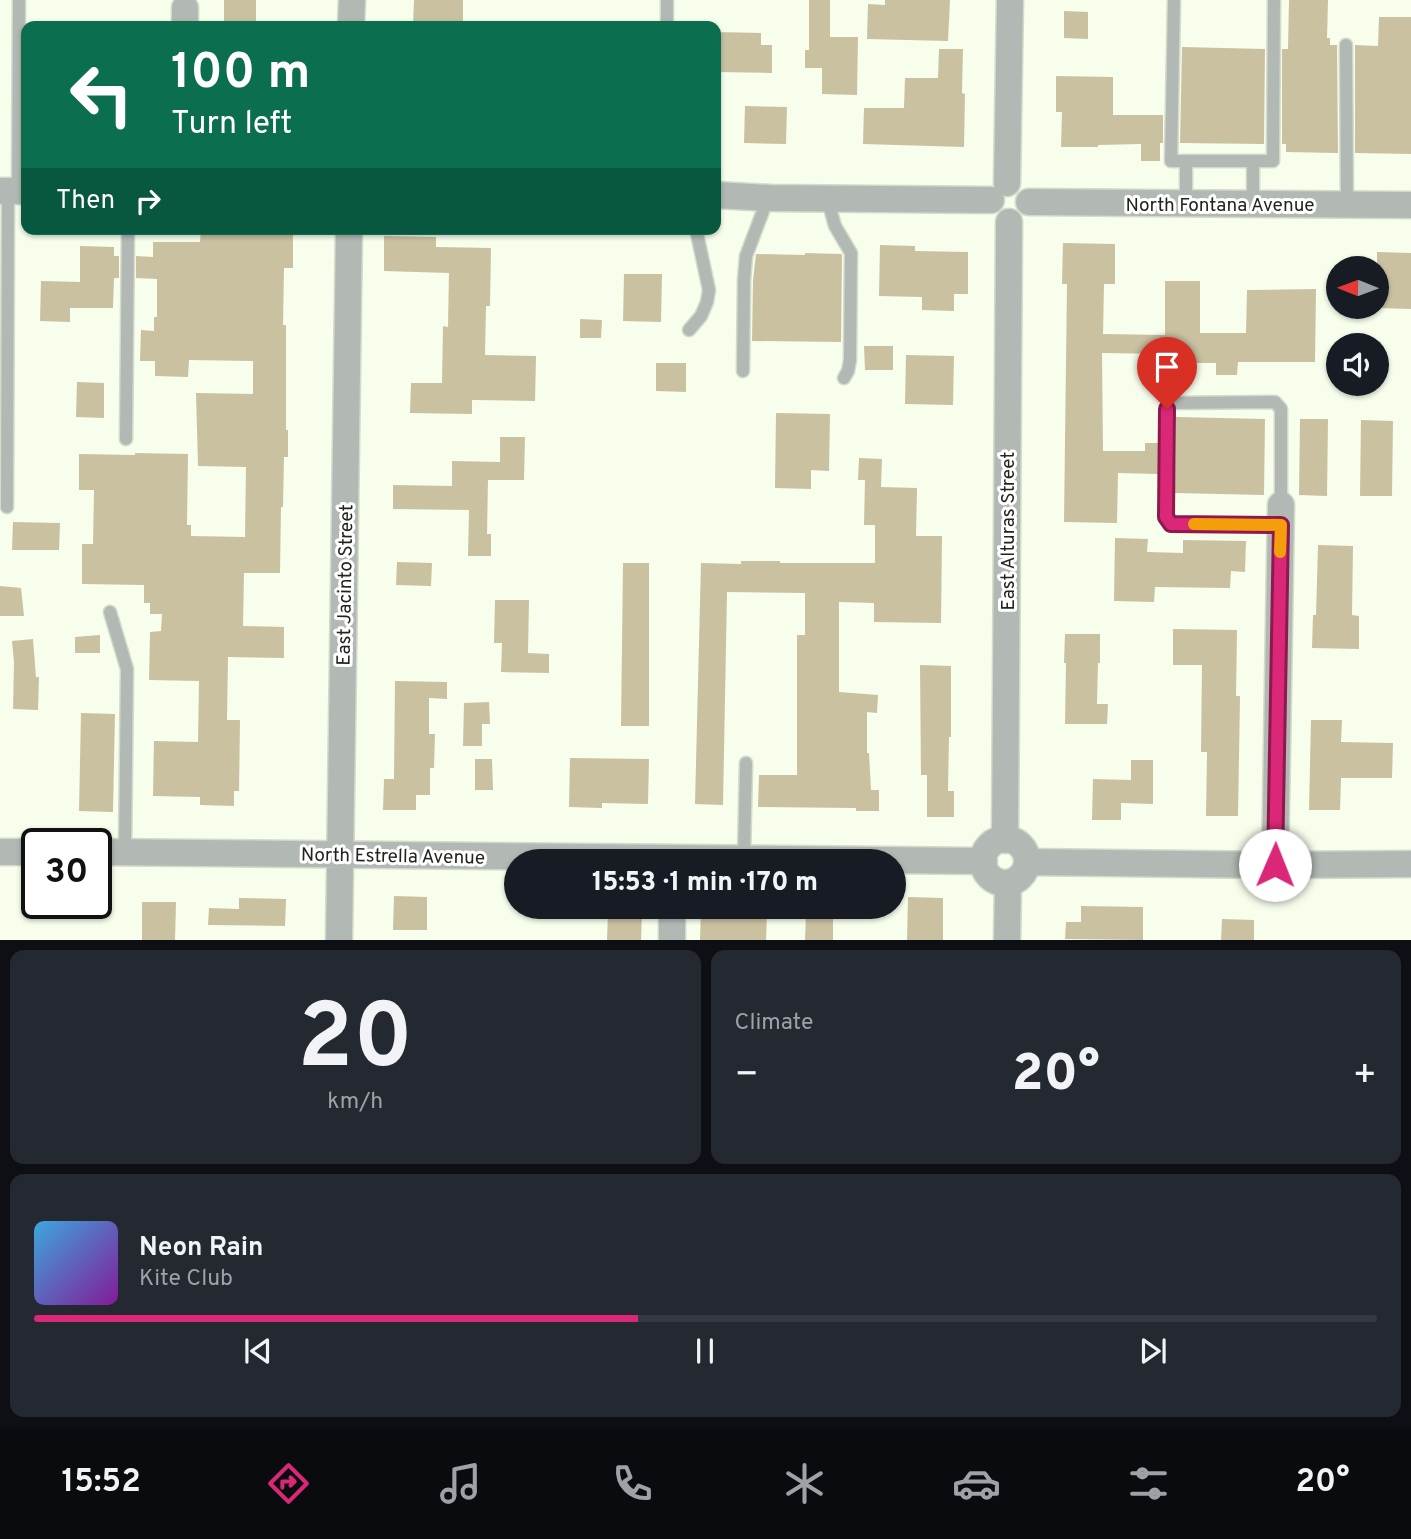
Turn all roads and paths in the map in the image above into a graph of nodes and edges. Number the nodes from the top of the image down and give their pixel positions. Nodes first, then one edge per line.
1 (19, 0) edge
2 (352, 0) edge
3 (667, 0) edge
4 (1010, 0) edge
5 (1174, 0) edge
6 (1274, 0) edge
7 (351, 21) edge
8 (667, 21) edge
9 (1346, 45) dead end
10 (1186, 161) junction
11 (1253, 161) junction
12 (13, 191) edge
13 (999, 192) junction
14 (721, 195) edge
15 (764, 198) junction
16 (830, 199) junction
17 (1029, 202) junction
18 (1186, 203) junction
19 (1253, 203) junction
20 (1347, 205) junction
21 (1411, 205) edge
22 (1009, 222) junction
23 (128, 235) edge
24 (349, 235) edge
25 (697, 235) edge
26 (689, 330) dead end
27 (743, 371) dead end
28 (844, 378) dead end
29 (126, 439) dead end
30 (7, 507) dead end
31 (1281, 515) junction
32 (110, 612) dead end
33 (746, 763) dead end
34 (1006, 840) junction
35 (744, 849) edge
36 (0, 852) edge
37 (21, 852) edge
38 (112, 852) edge
39 (125, 852) junction
40 (340, 854) junction
41 (504, 856) edge
42 (906, 860) edge
43 (984, 861) junction
44 (1027, 862) junction
45 (1411, 864) edge
46 (1275, 865) junction
47 (1008, 883) junction
48 (673, 919) edge
49 (339, 940) edge
50 (672, 940) edge
51 (1007, 940) edge

1 - 12 lane
2 - 7 street
3 - 8 lane
4 - 13 street
5 - 10 lane
6 - 11 lane
9 - 20 lane
10 - 11 lane
10 - 18 lane
11 - 19 lane
12 - 30 lane
13 - 16 street
13 - 17 street
13 - 22 street
14 - 15 street
15 - 16 street
15 - 27 lane
16 - 28 lane
17 - 18 street, North Fontana Avenue
17 - 22 street
18 - 19 street, North Fontana Avenue
19 - 20 street, North Fontana Avenue
20 - 21 street, North Fontana Avenue
22 - 34 street, East Alturas Street
23 - 29 lane
24 - 40 street, East Jacinto Street
25 - 26 lane
31 - 31 lane
31 - 46 street
32 - 39 lane
33 - 35 lane
34 - 43 street
34 - 44 street
36 - 37 street
38 - 39 street, North Estrella Avenue
39 - 40 street, North Estrella Avenue
40 - 41 street, North Estrella Avenue
40 - 49 street, East Jacinto Street
42 - 43 street, North Estrella Avenue
43 - 47 street
44 - 46 street
44 - 47 street
45 - 46 street
47 - 51 street
48 - 50 street

